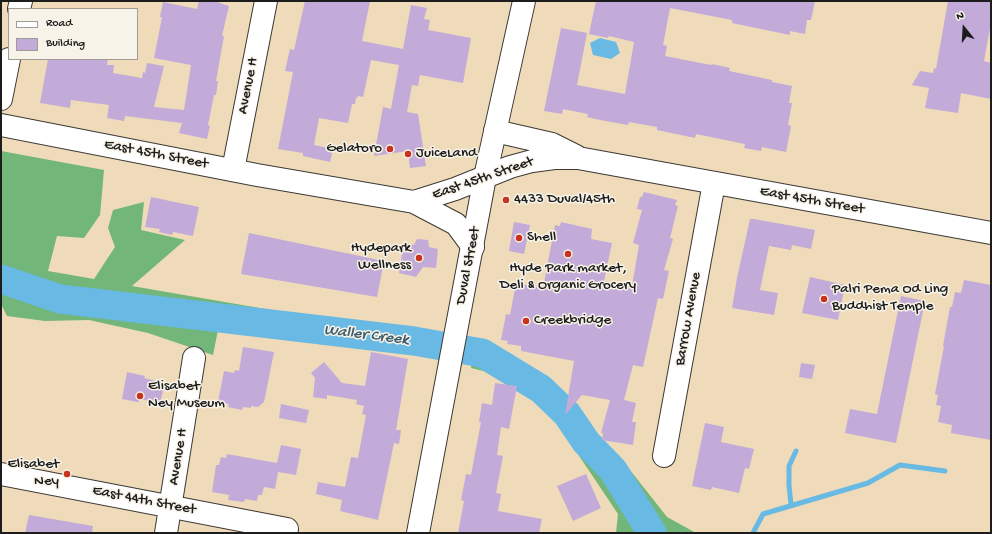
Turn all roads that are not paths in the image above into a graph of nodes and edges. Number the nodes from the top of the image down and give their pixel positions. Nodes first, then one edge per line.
1 (266, 1) edge
2 (524, 1) edge
3 (9, 60) edge
4 (1, 99) edge
5 (1, 125) edge
6 (495, 132) junction
7 (578, 158) junction
8 (233, 170) junction
9 (486, 177) junction
10 (714, 183) junction
11 (414, 202) junction
12 (991, 233) edge
13 (473, 247) junction
14 (194, 358) dead end
15 (664, 456) dead end
16 (1, 474) edge
17 (171, 507) junction
18 (287, 529) dead end
19 (166, 533) edge
20 (418, 533) edge

1 - 8 street, Avenue H
2 - 6 street, Duval Street
3 - 4 street
5 - 8 street, East 45th Street
6 - 7 street
6 - 9 street, Duval Street
7 - 9 street, East 45th Street
7 - 10 street, East 45th Street
8 - 11 street, East 45th Street
9 - 11 street, East 45th Street
9 - 13 street, Duval Street
10 - 12 street, East 45th Street
10 - 15 street, Barrow Avenue
11 - 13 street
13 - 20 street, Duval Street
14 - 17 street, Avenue H
16 - 17 street, East 44th Street
17 - 18 street, East 44th Street
17 - 19 street, Avenue H

